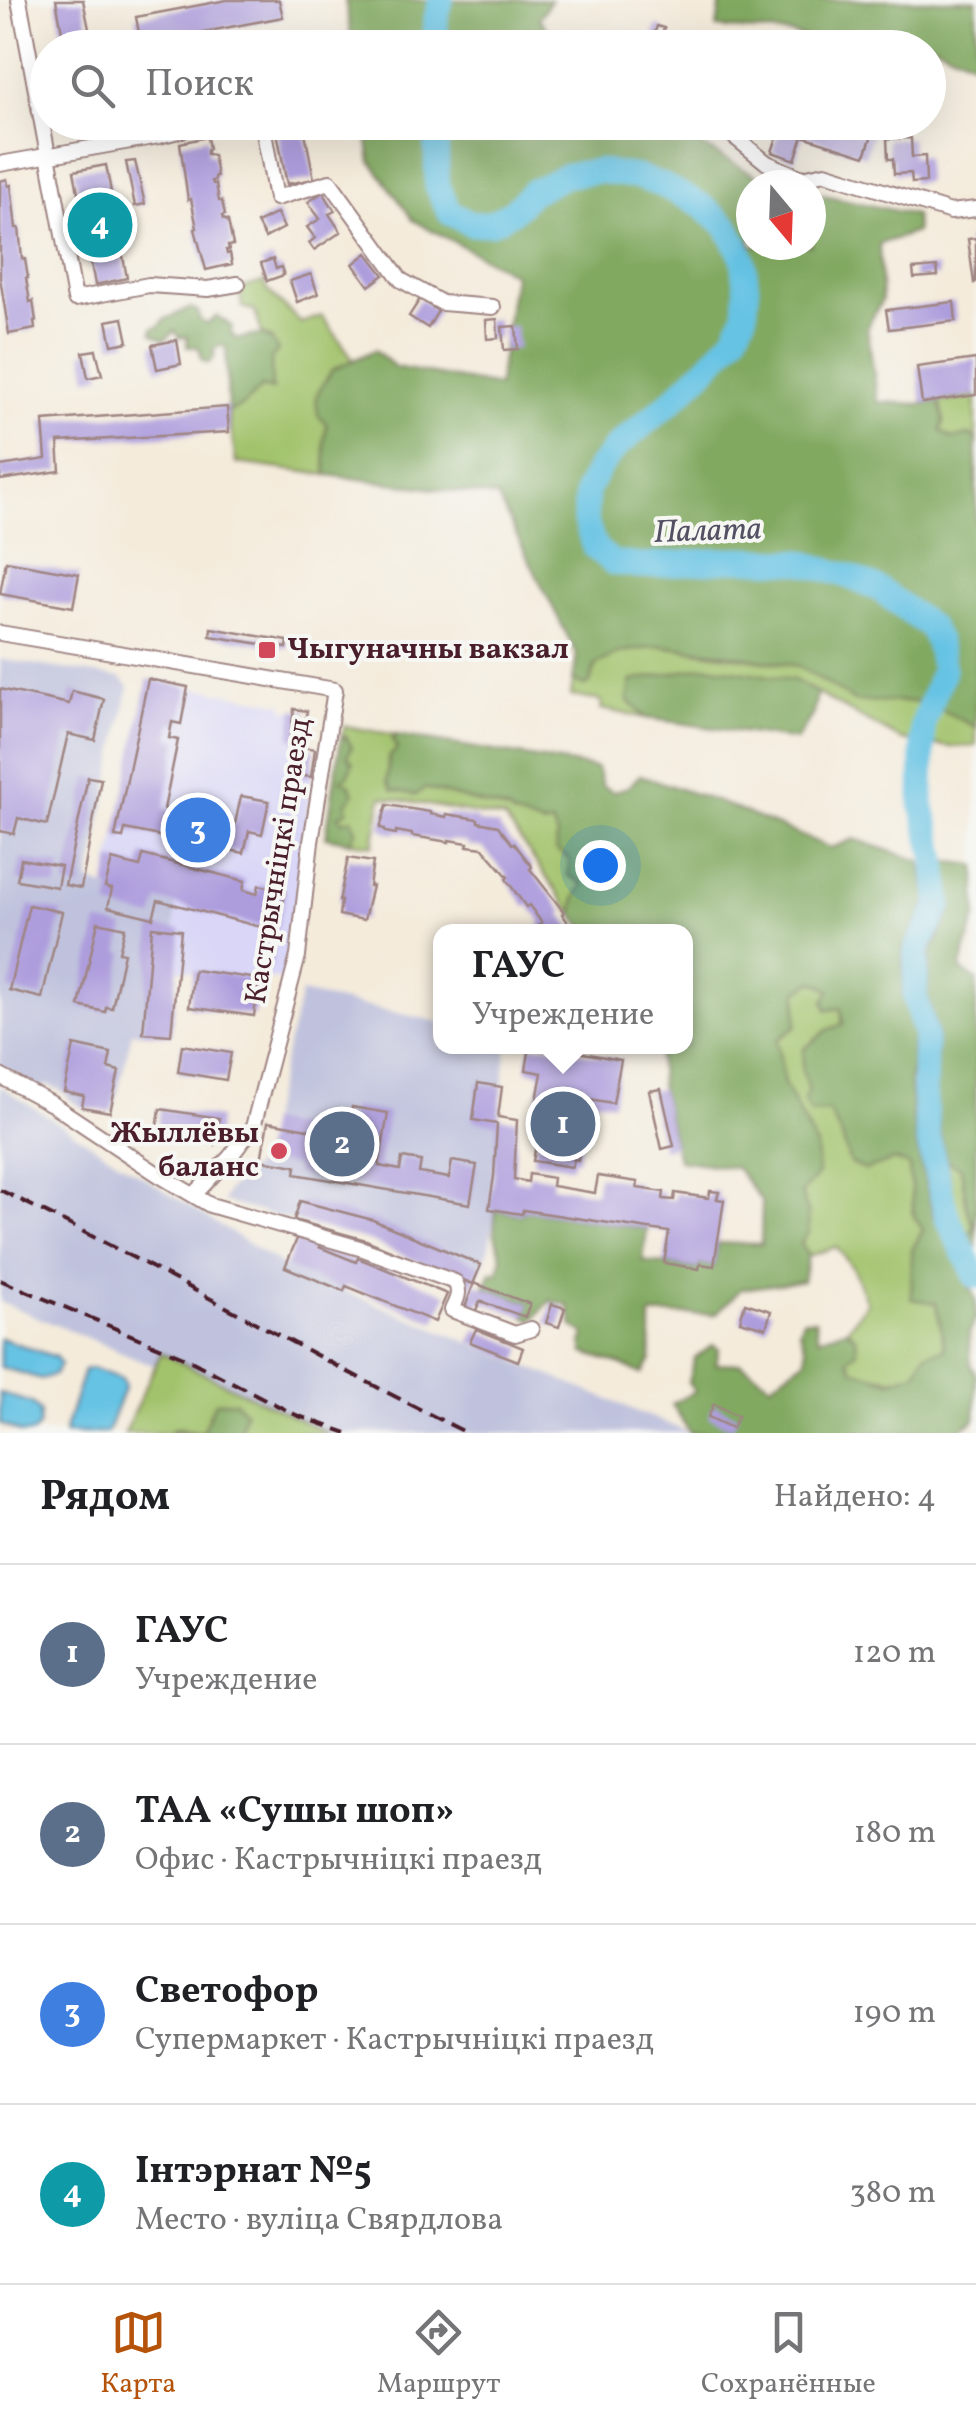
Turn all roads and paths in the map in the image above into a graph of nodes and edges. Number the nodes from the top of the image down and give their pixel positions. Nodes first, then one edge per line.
1 (18, 0) edge
2 (30, 64) edge
3 (44, 140) edge
4 (134, 140) edge
5 (265, 140) edge
6 (738, 140) edge
7 (47, 154) junction
8 (0, 164) edge
9 (976, 209) edge
10 (238, 284) dead end
11 (493, 308) dead end
12 (0, 634) edge
13 (0, 1076) edge
14 (194, 1196) junction
15 (532, 1329) dead end

1 - 2 street
3 - 7 street
4 - 7 street
5 - 11 street
6 - 9 street
7 - 8 street
7 - 10 street
12 - 14 street, Кастрычніцкі праезд
13 - 14 street
14 - 15 street

